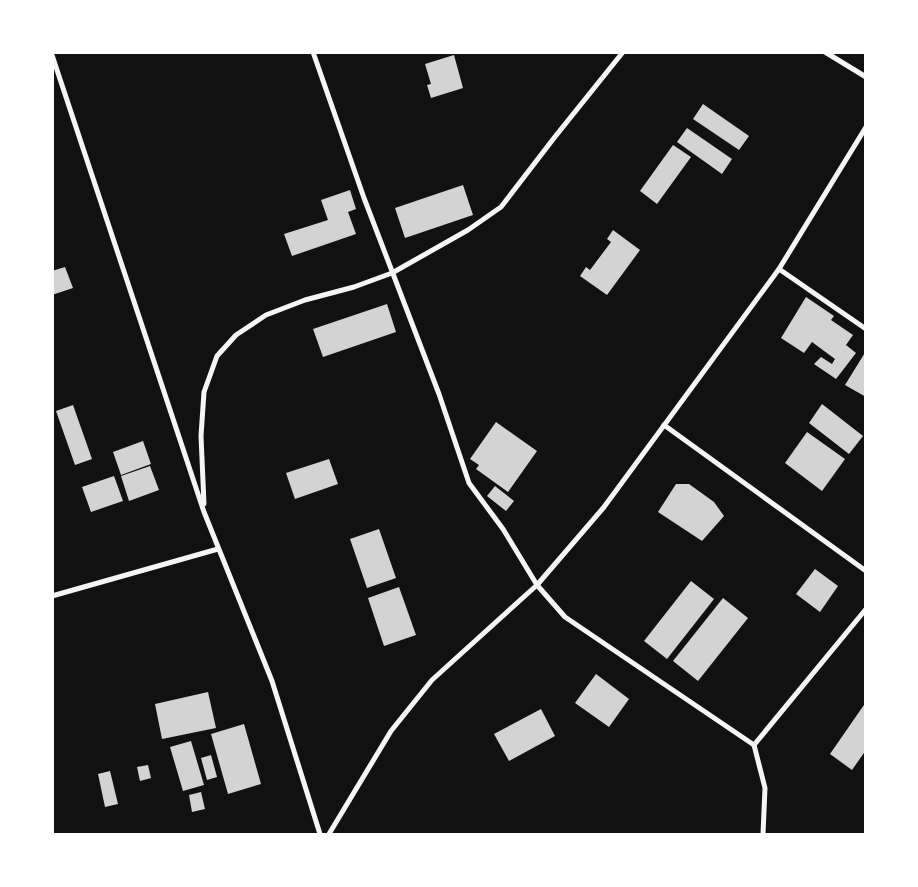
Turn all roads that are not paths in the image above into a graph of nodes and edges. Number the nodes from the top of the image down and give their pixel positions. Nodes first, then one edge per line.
1 (312, 52) edge
2 (623, 52) edge
3 (825, 52) edge
4 (52, 55) edge
5 (866, 77) edge
6 (866, 127) edge
7 (779, 269) junction
8 (392, 273) junction
9 (866, 329) edge
10 (664, 425) junction
11 (204, 512) junction
12 (218, 549) junction
13 (866, 571) edge
14 (537, 585) junction
15 (52, 596) edge
16 (866, 609) edge
17 (754, 745) junction
18 (320, 834) edge
19 (329, 834) edge
20 (763, 834) edge

1 - 8 street
2 - 8 street
3 - 5 street
4 - 11 street
6 - 7 street
7 - 9 street
7 - 10 street
8 - 11 street
8 - 14 street
10 - 13 street
10 - 14 street
11 - 12 street
12 - 15 street
12 - 18 street
14 - 17 street
14 - 19 street
16 - 17 street
17 - 20 street

